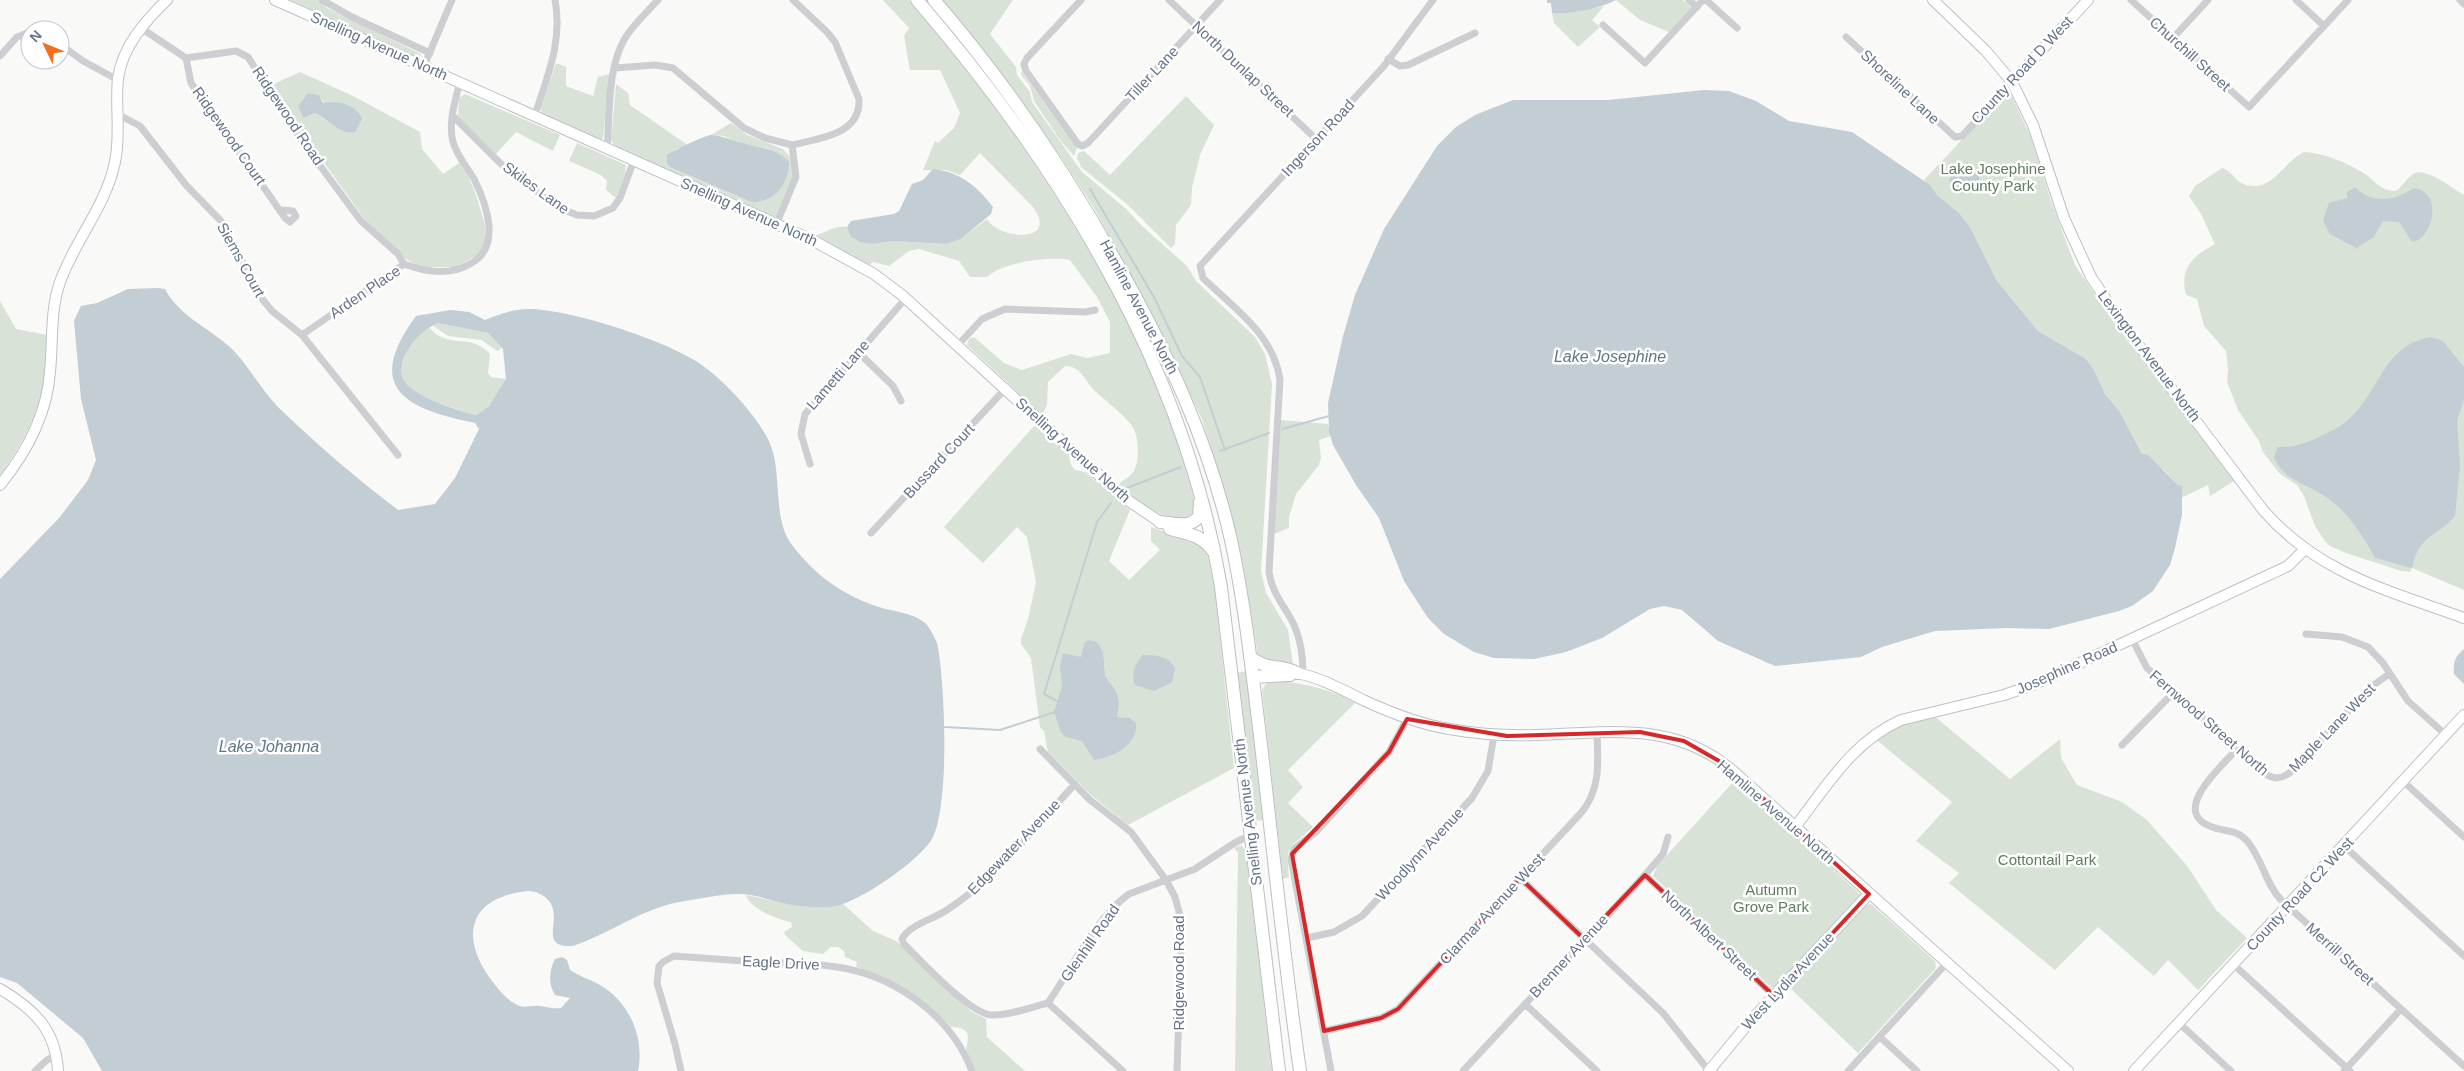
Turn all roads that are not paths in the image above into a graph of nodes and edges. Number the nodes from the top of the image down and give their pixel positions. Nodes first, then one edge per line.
1 (168, 0) edge
2 (275, 0) edge
3 (322, 0) edge
4 (452, 0) edge
5 (555, 0) edge
6 (658, 0) edge
7 (793, 0) edge
8 (917, 0) edge
9 (934, 0) edge
10 (1081, 0) edge
11 (1169, 0) edge
12 (1220, 0) edge
13 (1433, 0) edge
14 (1688, 0) edge
15 (1705, 0) edge
16 (1933, 0) edge
17 (2088, 0) edge
18 (2131, 0) edge
19 (2208, 0) edge
20 (2296, 0) edge
21 (2348, 0) edge
22 (2460, 0) edge
23 (160, 4) edge
24 (2464, 4) edge
25 (1696, 8) junction
26 (1603, 25) dead end
27 (1197, 26) junction
28 (2324, 26) junction
29 (141, 28) junction
30 (1737, 28) dead end
31 (1475, 33) dead end
32 (20, 36) edge
33 (1846, 37) dead end
34 (2173, 38) junction
35 (70, 51) edge
36 (430, 53) junction
37 (0, 56) edge
38 (186, 58) junction
39 (1388, 59) junction
40 (424, 66) junction
41 (615, 68) junction
42 (118, 80) junction
43 (460, 82) junction
44 (2012, 82) junction
45 (119, 115) junction
46 (535, 115) junction
47 (452, 116) junction
48 (1955, 137) joint
49 (1316, 139) junction
50 (792, 145) junction
51 (607, 148) junction
52 (634, 160) junction
53 (281, 210) dead end
54 (776, 225) junction
55 (404, 264) junction
56 (906, 298) junction
57 (1095, 310) dead end
58 (302, 335) junction
59 (958, 345) junction
60 (858, 352) junction
61 (1006, 388) junction
62 (901, 401) dead end
63 (398, 455) dead end
64 (810, 464) dead end
65 (1192, 464) junction
66 (0, 485) edge
67 (1160, 522) junction
68 (871, 533) dead end
69 (2305, 550) junction
70 (1214, 553) junction
71 (2464, 618) edge
72 (2306, 634) dead end
73 (2132, 640) junction
74 (1250, 657) junction
75 (1300, 673) junction
76 (2390, 674) junction
77 (1253, 677) junction
78 (2174, 692) junction
79 (2464, 715) edge
80 (1407, 719) junction
81 (1597, 733) junction
82 (1494, 735) junction
83 (2446, 735) junction
84 (2122, 745) dead end
85 (1040, 749) dead end
86 (2237, 749) junction
87 (2274, 778) joint
88 (2404, 782) junction
89 (1075, 784) junction
90 (1795, 827) junction
91 (1251, 836) junction
92 (1668, 837) dead end
93 (2464, 837) edge
94 (2344, 846) junction
95 (1275, 867) junction
96 (1645, 875) junction
97 (1520, 878) junction
98 (1166, 880) junction
99 (1870, 894) junction
100 (2288, 906) junction
101 (1307, 938) junction
102 (1584, 939) junction
103 (2464, 956) edge
104 (1946, 964) junction
105 (2234, 965) junction
106 (0, 989) edge
107 (1774, 996) junction
108 (1048, 1003) junction
109 (1525, 1004) junction
110 (2401, 1009) junction
111 (2179, 1023) junction
112 (1324, 1031) junction
113 (1880, 1037) junction
114 (58, 1055) junction
115 (2464, 1066) edge
116 (2347, 1070) edge
117 (35, 1071) edge
118 (58, 1071) edge
119 (681, 1071) edge
120 (972, 1071) edge
121 (1123, 1071) edge
122 (1177, 1071) edge
123 (1279, 1071) edge
124 (1300, 1071) edge
125 (1331, 1071) edge
126 (1463, 1071) edge
127 (1597, 1071) edge
128 (1709, 1071) edge
129 (1848, 1071) edge
130 (1917, 1071) edge
131 (2068, 1071) edge
132 (2134, 1071) edge
133 (2231, 1071) edge

1 - 23 street
2 - 40 street, Snelling Avenue North
3 - 36 street, Snelling Avenue North
4 - 36 street
5 - 46 street
6 - 41 street
7 - 50 street
8 - 65 highway, Hamline Avenue North
9 - 74 highway, Hamline Avenue North
10 - 27 street, Tiller Lane
11 - 27 street, North Dunlap Street
12 - 27 street, Tiller Lane
13 - 39 street, Ingerson Road
14 - 25 street
15 - 25 street
15 - 30 street
16 - 44 street, Lexington Avenue North
17 - 44 street, County Road D West
18 - 34 street, Churchill Street
19 - 34 street
20 - 28 street
21 - 28 street
22 - 24 street
23 - 29 street
25 - 26 street
27 - 49 street, North Dunlap Street
28 - 34 street, Churchill Street
29 - 38 street
29 - 42 street
31 - 39 street
32 - 37 street
33 - 48 street, Shoreline Lane
35 - 42 street
36 - 40 street
38 - 53 street, Ridgewood Court
38 - 55 street, Ridgewood Road
39 - 49 street, Ingerson Road
40 - 43 street, Snelling Avenue North
41 - 50 street
41 - 51 street
42 - 45 street
43 - 46 street, Snelling Avenue North
43 - 47 street, Arden Place
44 - 48 street, County Road D West
44 - 69 street, Lexington Avenue North
45 - 58 street, Siems Court
45 - 66 street
46 - 51 street, Snelling Avenue North
47 - 52 street, Skiles Lane
47 - 55 street, Arden Place
49 - 75 street, Ingerson Road
50 - 54 street
51 - 52 street, Snelling Avenue North
52 - 54 street, Snelling Avenue North
54 - 56 street, Snelling Avenue North
55 - 58 street, Arden Place
56 - 59 street, Snelling Avenue North
56 - 60 street, Lametti Lane
57 - 59 street
58 - 63 street, Siems Court
59 - 61 street, Snelling Avenue North
60 - 62 street
60 - 64 street, Lametti Lane
61 - 67 street, Snelling Avenue North
61 - 68 street, Bussard Court
65 - 67 highway
65 - 70 highway, Hamline Avenue North
67 - 70 highway
69 - 71 street, Lexington Avenue North
69 - 73 street, Josephine Road
70 - 91 highway, Snelling Avenue North
72 - 76 street
73 - 78 street, Fernwood Street North
73 - 90 street, Josephine Road
74 - 75 highway
74 - 77 highway, Snelling Avenue North
75 - 77 highway
75 - 80 street, Hamline Avenue North
76 - 83 street
76 - 87 street, Maple Lane West
77 - 95 highway, Snelling Avenue North
78 - 84 street
78 - 86 street, Fernwood Street North
79 - 83 street, County Road C2 West
80 - 82 street, Hamline Avenue North
80 - 101 street
81 - 82 street, Hamline Avenue North
81 - 90 street, Hamline Avenue North
81 - 97 street, Clarmar Avenue West
82 - 101 street, Woodlynn Avenue
83 - 88 street, County Road C2 West
85 - 89 street, Ridgewood Road
86 - 87 street, Fernwood Street North
86 - 100 street, Merrill Street
88 - 93 street
88 - 94 street, County Road C2 West
89 - 98 street, Ridgewood Road
89 - 108 street, Edgewater Avenue
90 - 99 street, Hamline Avenue North
91 - 95 highway
91 - 98 street, Glenhill Road
91 - 123 highway, Snelling Avenue North
92 - 96 street, Brenner Avenue
94 - 100 street, County Road C2 West
94 - 103 street
95 - 124 highway, Snelling Avenue North
96 - 102 street, Brenner Avenue
96 - 107 street, North Albert Street
97 - 102 street
97 - 112 street, Clarmar Avenue West
98 - 108 street, Glenhill Road
98 - 122 street, Ridgewood Road
99 - 104 street, Hamline Avenue North
99 - 107 street, West Lydia Avenue
100 - 105 street, County Road C2 West
100 - 110 street, Merrill Street
101 - 112 street
102 - 109 street, Brenner Avenue
102 - 128 street
104 - 113 street
104 - 131 street, Hamline Avenue North
105 - 111 street, County Road C2 West
105 - 116 street
106 - 114 street
107 - 128 street, West Lydia Avenue
108 - 121 street
109 - 126 street, Brenner Avenue
109 - 127 street
110 - 115 street, Merrill Street
110 - 116 street
111 - 132 street, County Road C2 West
111 - 133 street
112 - 125 street
113 - 129 street
113 - 130 street
114 - 117 street
114 - 118 street
119 - 120 street, Eagle Drive

